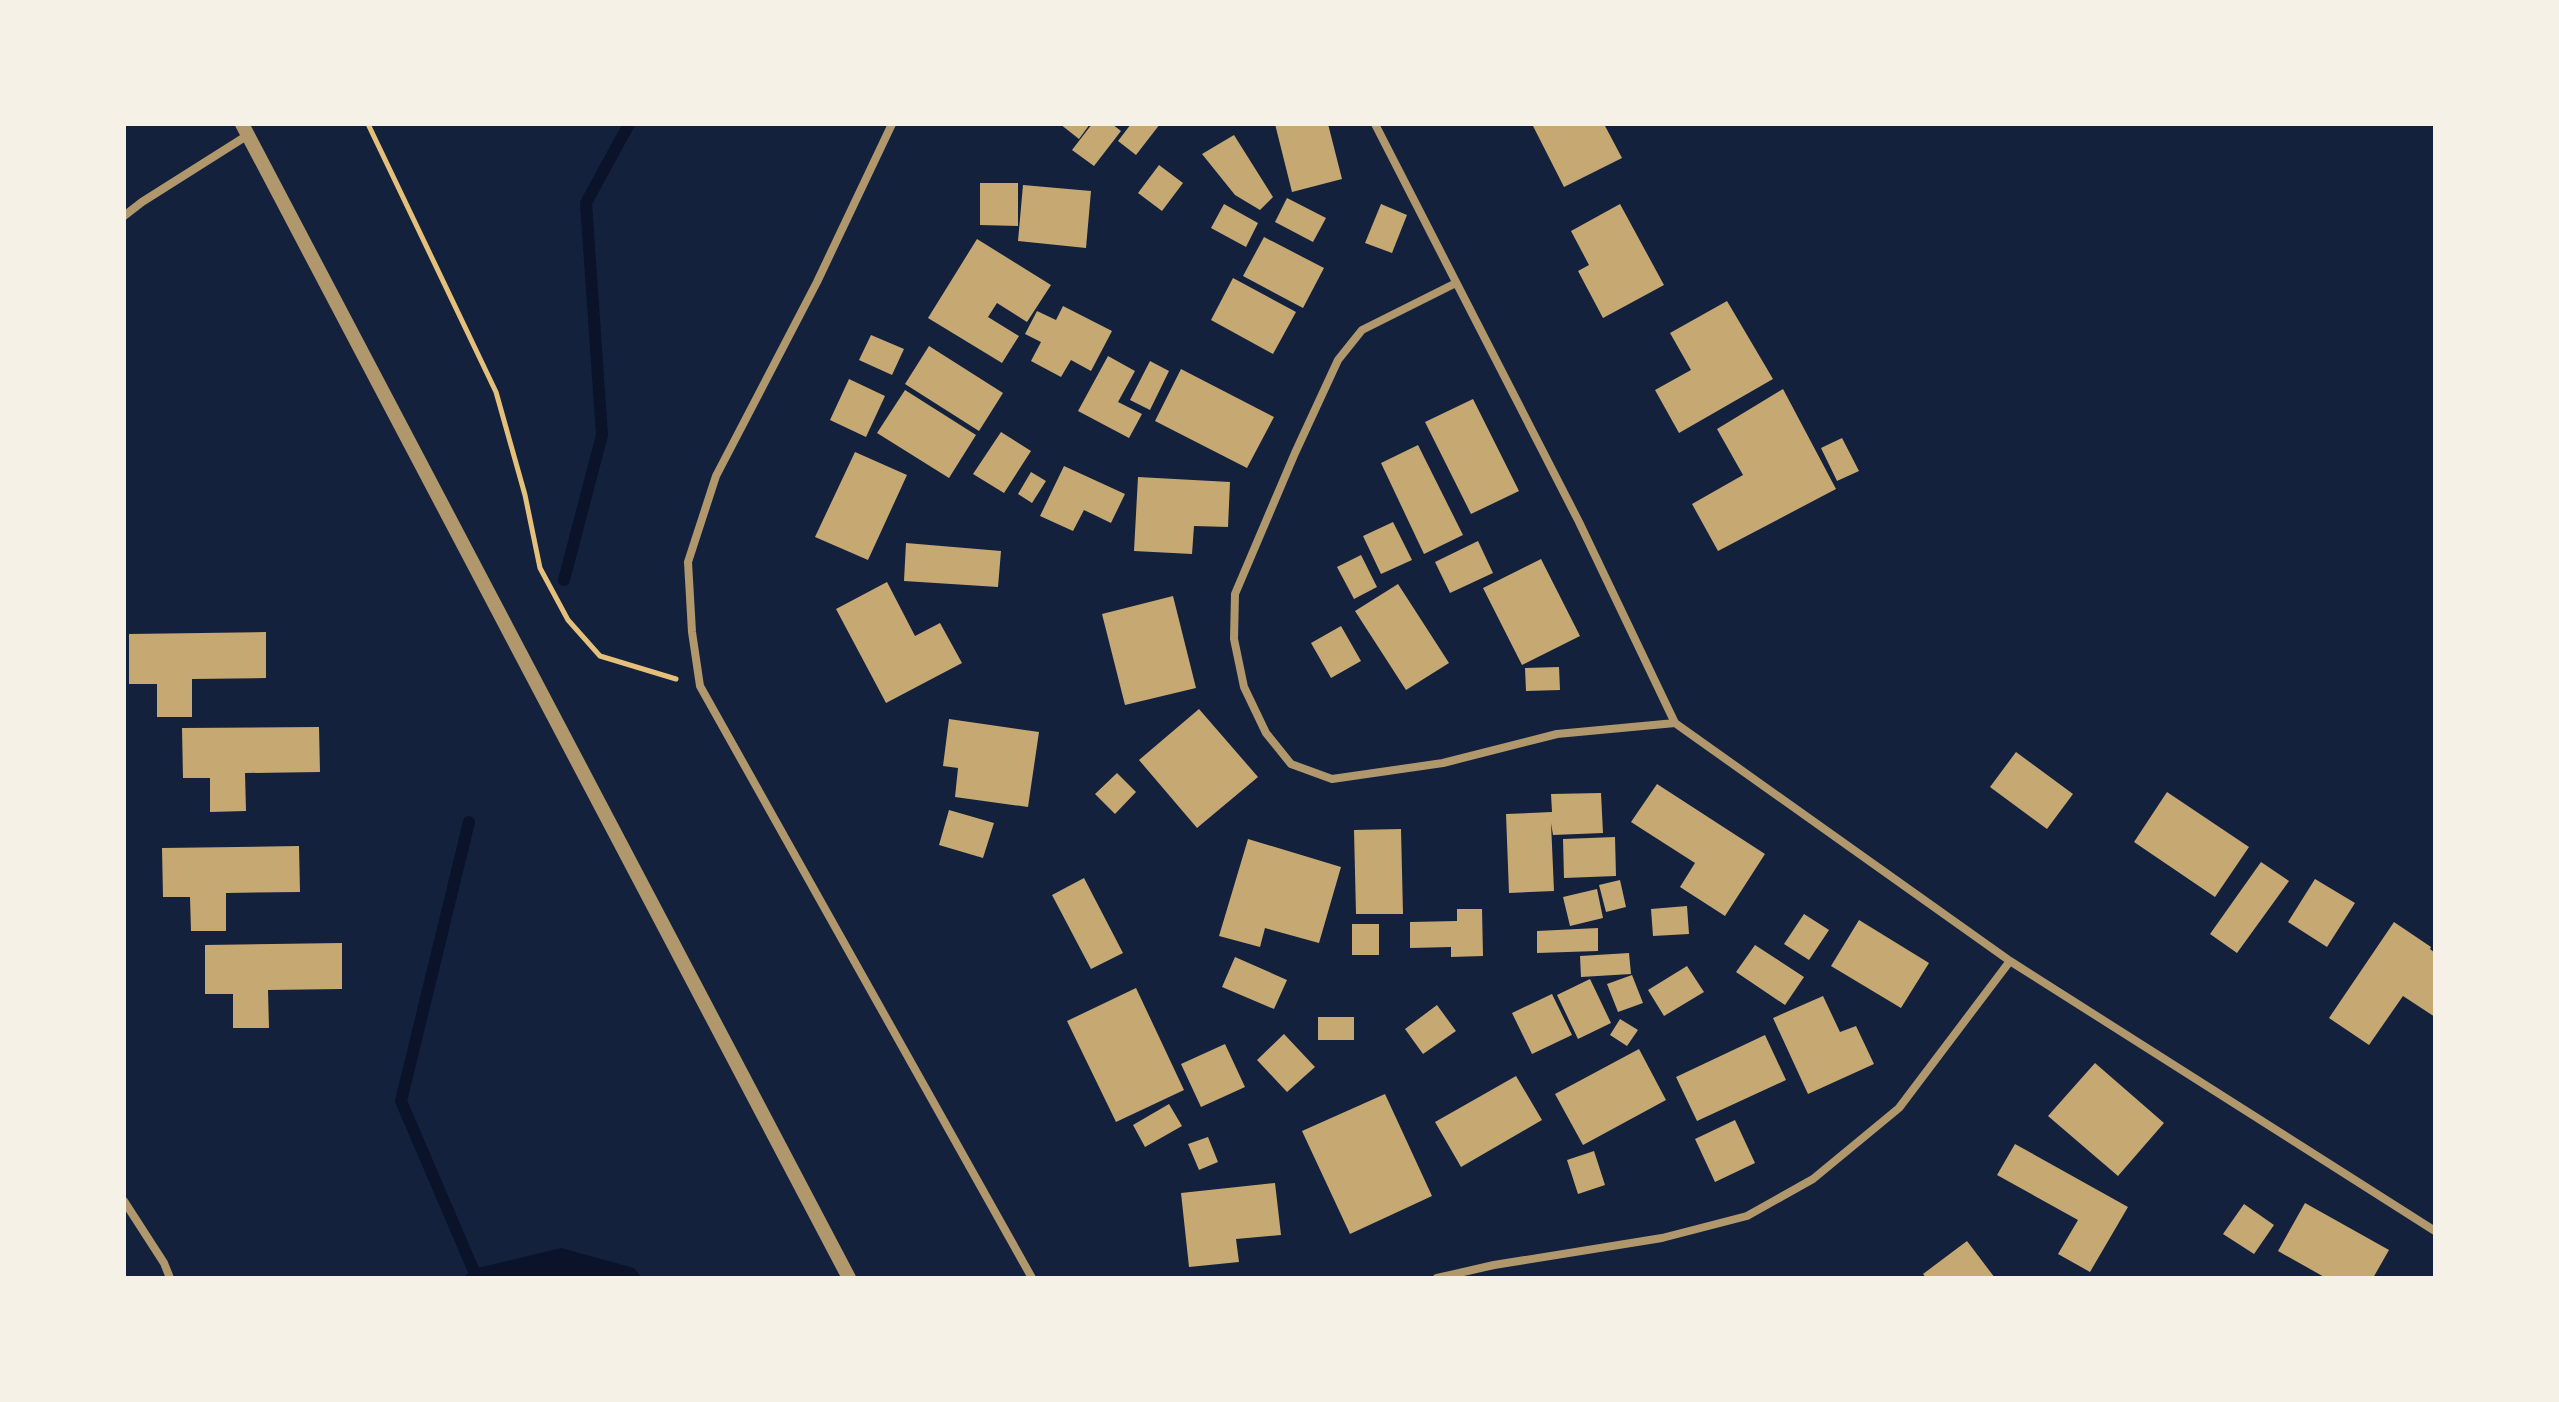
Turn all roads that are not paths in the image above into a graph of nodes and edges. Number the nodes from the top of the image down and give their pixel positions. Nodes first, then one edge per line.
1 (892, 124) edge
2 (1375, 124) edge
3 (245, 130) edge
4 (124, 216) edge
5 (1456, 283) junction
6 (1675, 723) junction
7 (2010, 961) junction
8 (124, 1201) edge
9 (2435, 1231) edge
10 (170, 1278) edge
11 (849, 1278) edge
12 (1032, 1278) edge
13 (1437, 1278) edge

1 - 12 street
2 - 5 street
3 - 4 street
3 - 11 street
5 - 6 street
5 - 6 street
6 - 7 street
7 - 9 street
7 - 13 street
8 - 10 street

